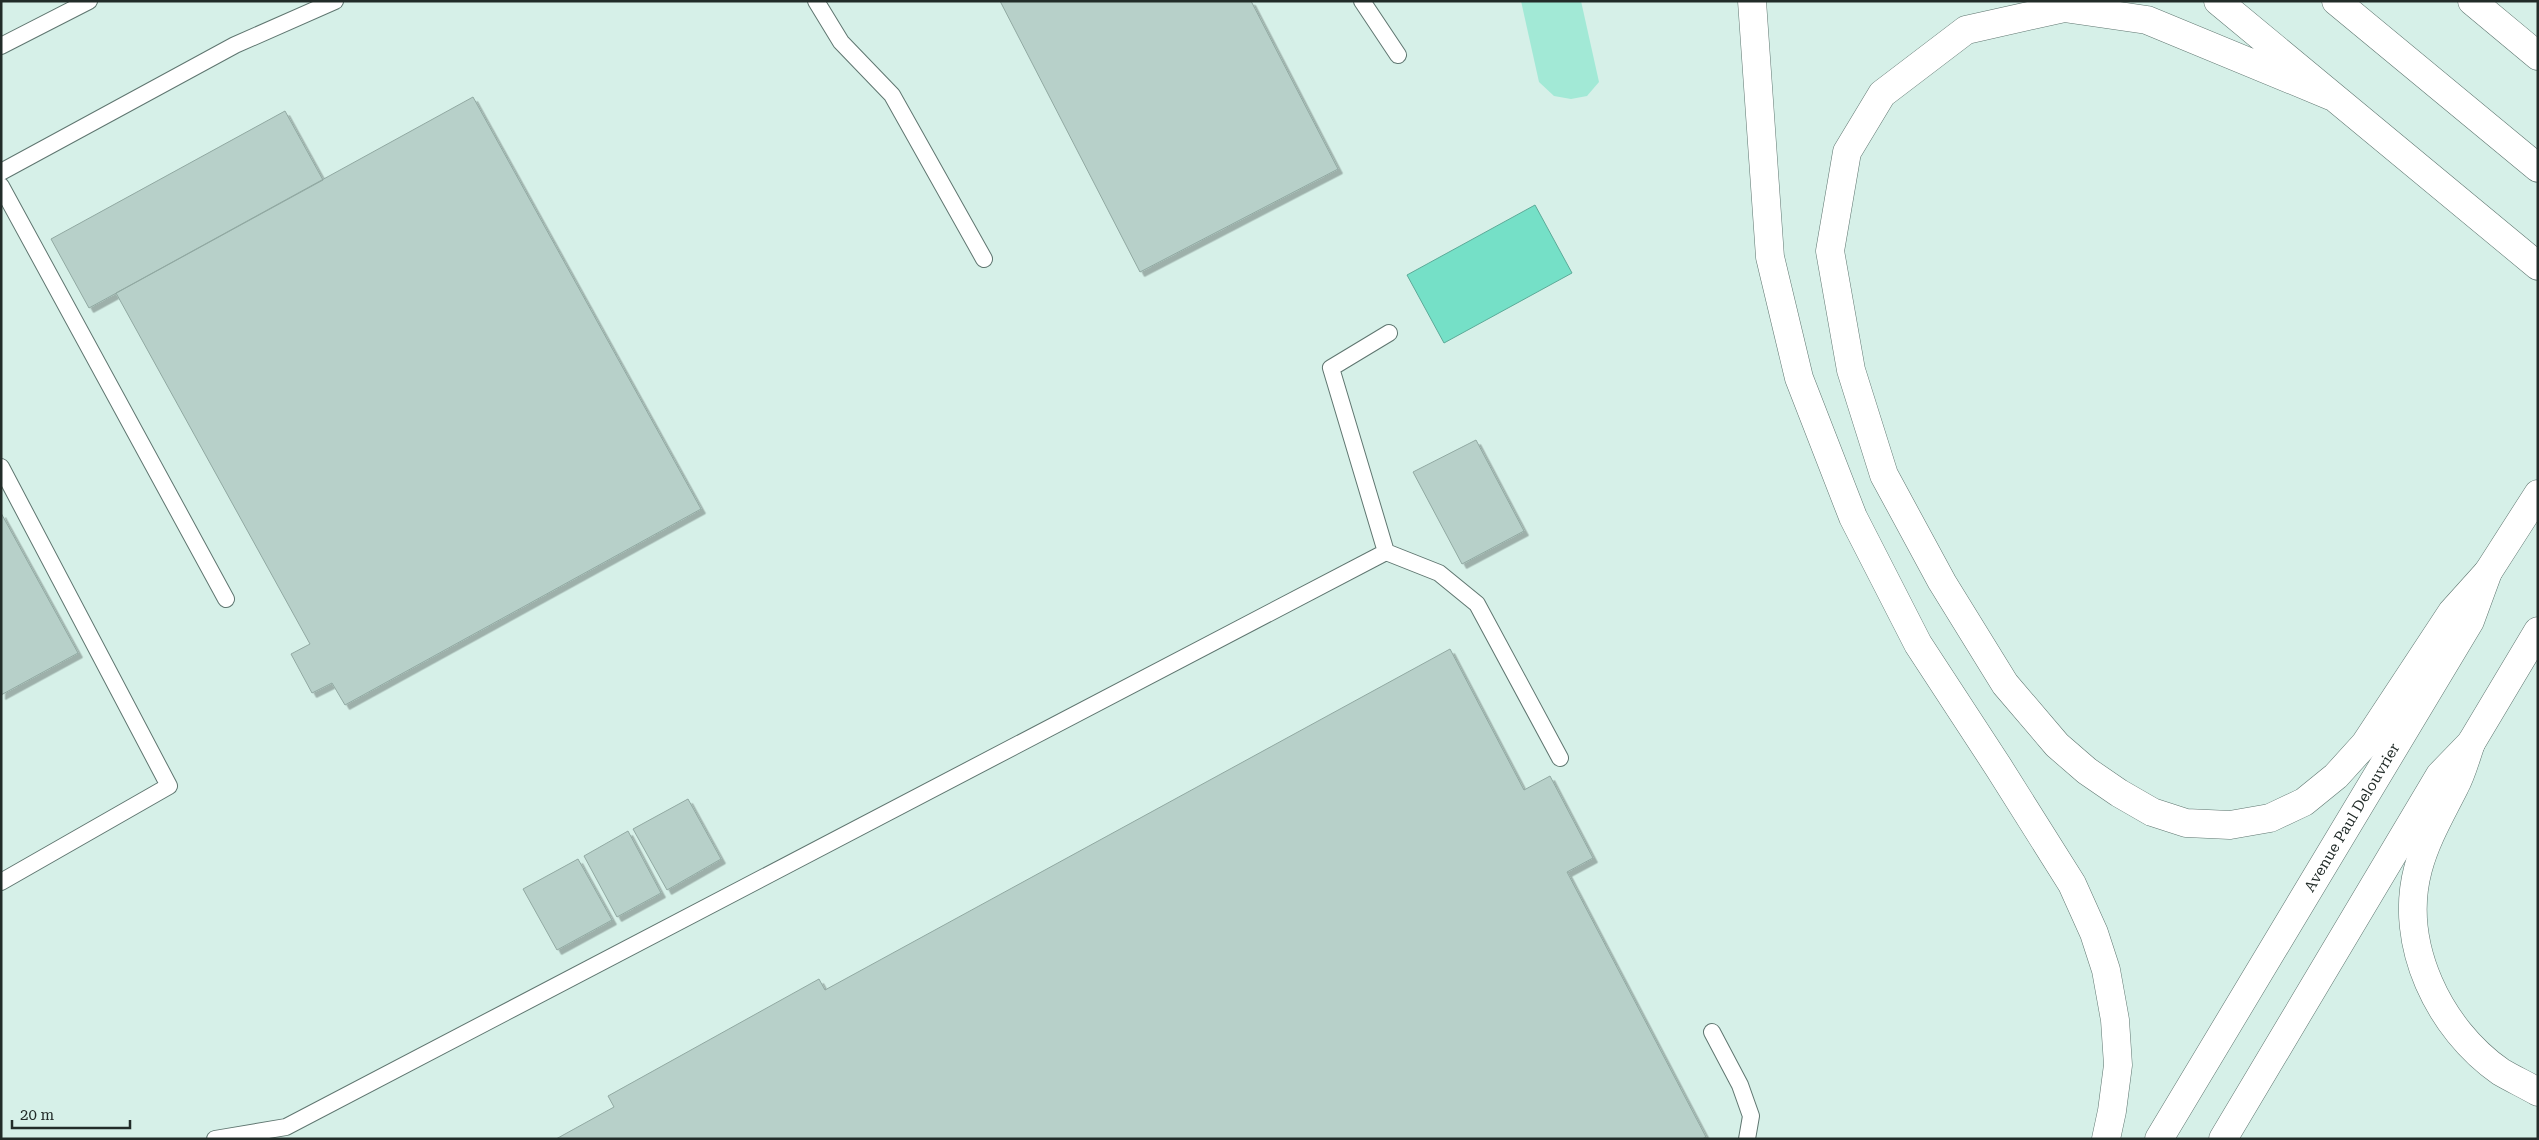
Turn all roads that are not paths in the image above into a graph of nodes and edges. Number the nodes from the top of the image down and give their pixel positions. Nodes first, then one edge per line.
1 (90, 1) edge
2 (335, 1) edge
3 (1362, 1) edge
4 (1752, 1) edge
5 (2218, 1) edge
6 (2336, 1) edge
7 (2472, 1) edge
8 (818, 2) edge
9 (1, 46) edge
10 (1398, 55) dead end
11 (2538, 56) edge
12 (2331, 96) junction
13 (2538, 168) edge
14 (1, 172) edge
15 (1, 186) edge
16 (984, 260) dead end
17 (2538, 266) edge
18 (1389, 333) dead end
19 (1, 467) edge
20 (2538, 494) edge
21 (1386, 552) junction
22 (2488, 572) junction
23 (226, 599) dead end
24 (2538, 631) edge
25 (2471, 743) junction
26 (1560, 758) dead end
27 (1, 882) edge
28 (1712, 1032) dead end
29 (2538, 1092) edge
30 (214, 1139) edge
31 (1747, 1139) edge
32 (2106, 1139) edge
33 (2159, 1139) edge
34 (2223, 1139) edge

1 - 9 lane
2 - 14 lane
3 - 10 lane
4 - 32 main road
5 - 12 main road
6 - 13 main road
7 - 11 main road
8 - 16 lane
12 - 17 main road
12 - 22 main road
15 - 23 lane
18 - 21 lane
19 - 27 lane
20 - 22 main road, Avenue Paul Delouvrier
21 - 26 lane
21 - 30 lane
22 - 33 main road, Avenue Paul Delouvrier
24 - 25 main road
25 - 29 main road
25 - 34 main road
28 - 31 lane

